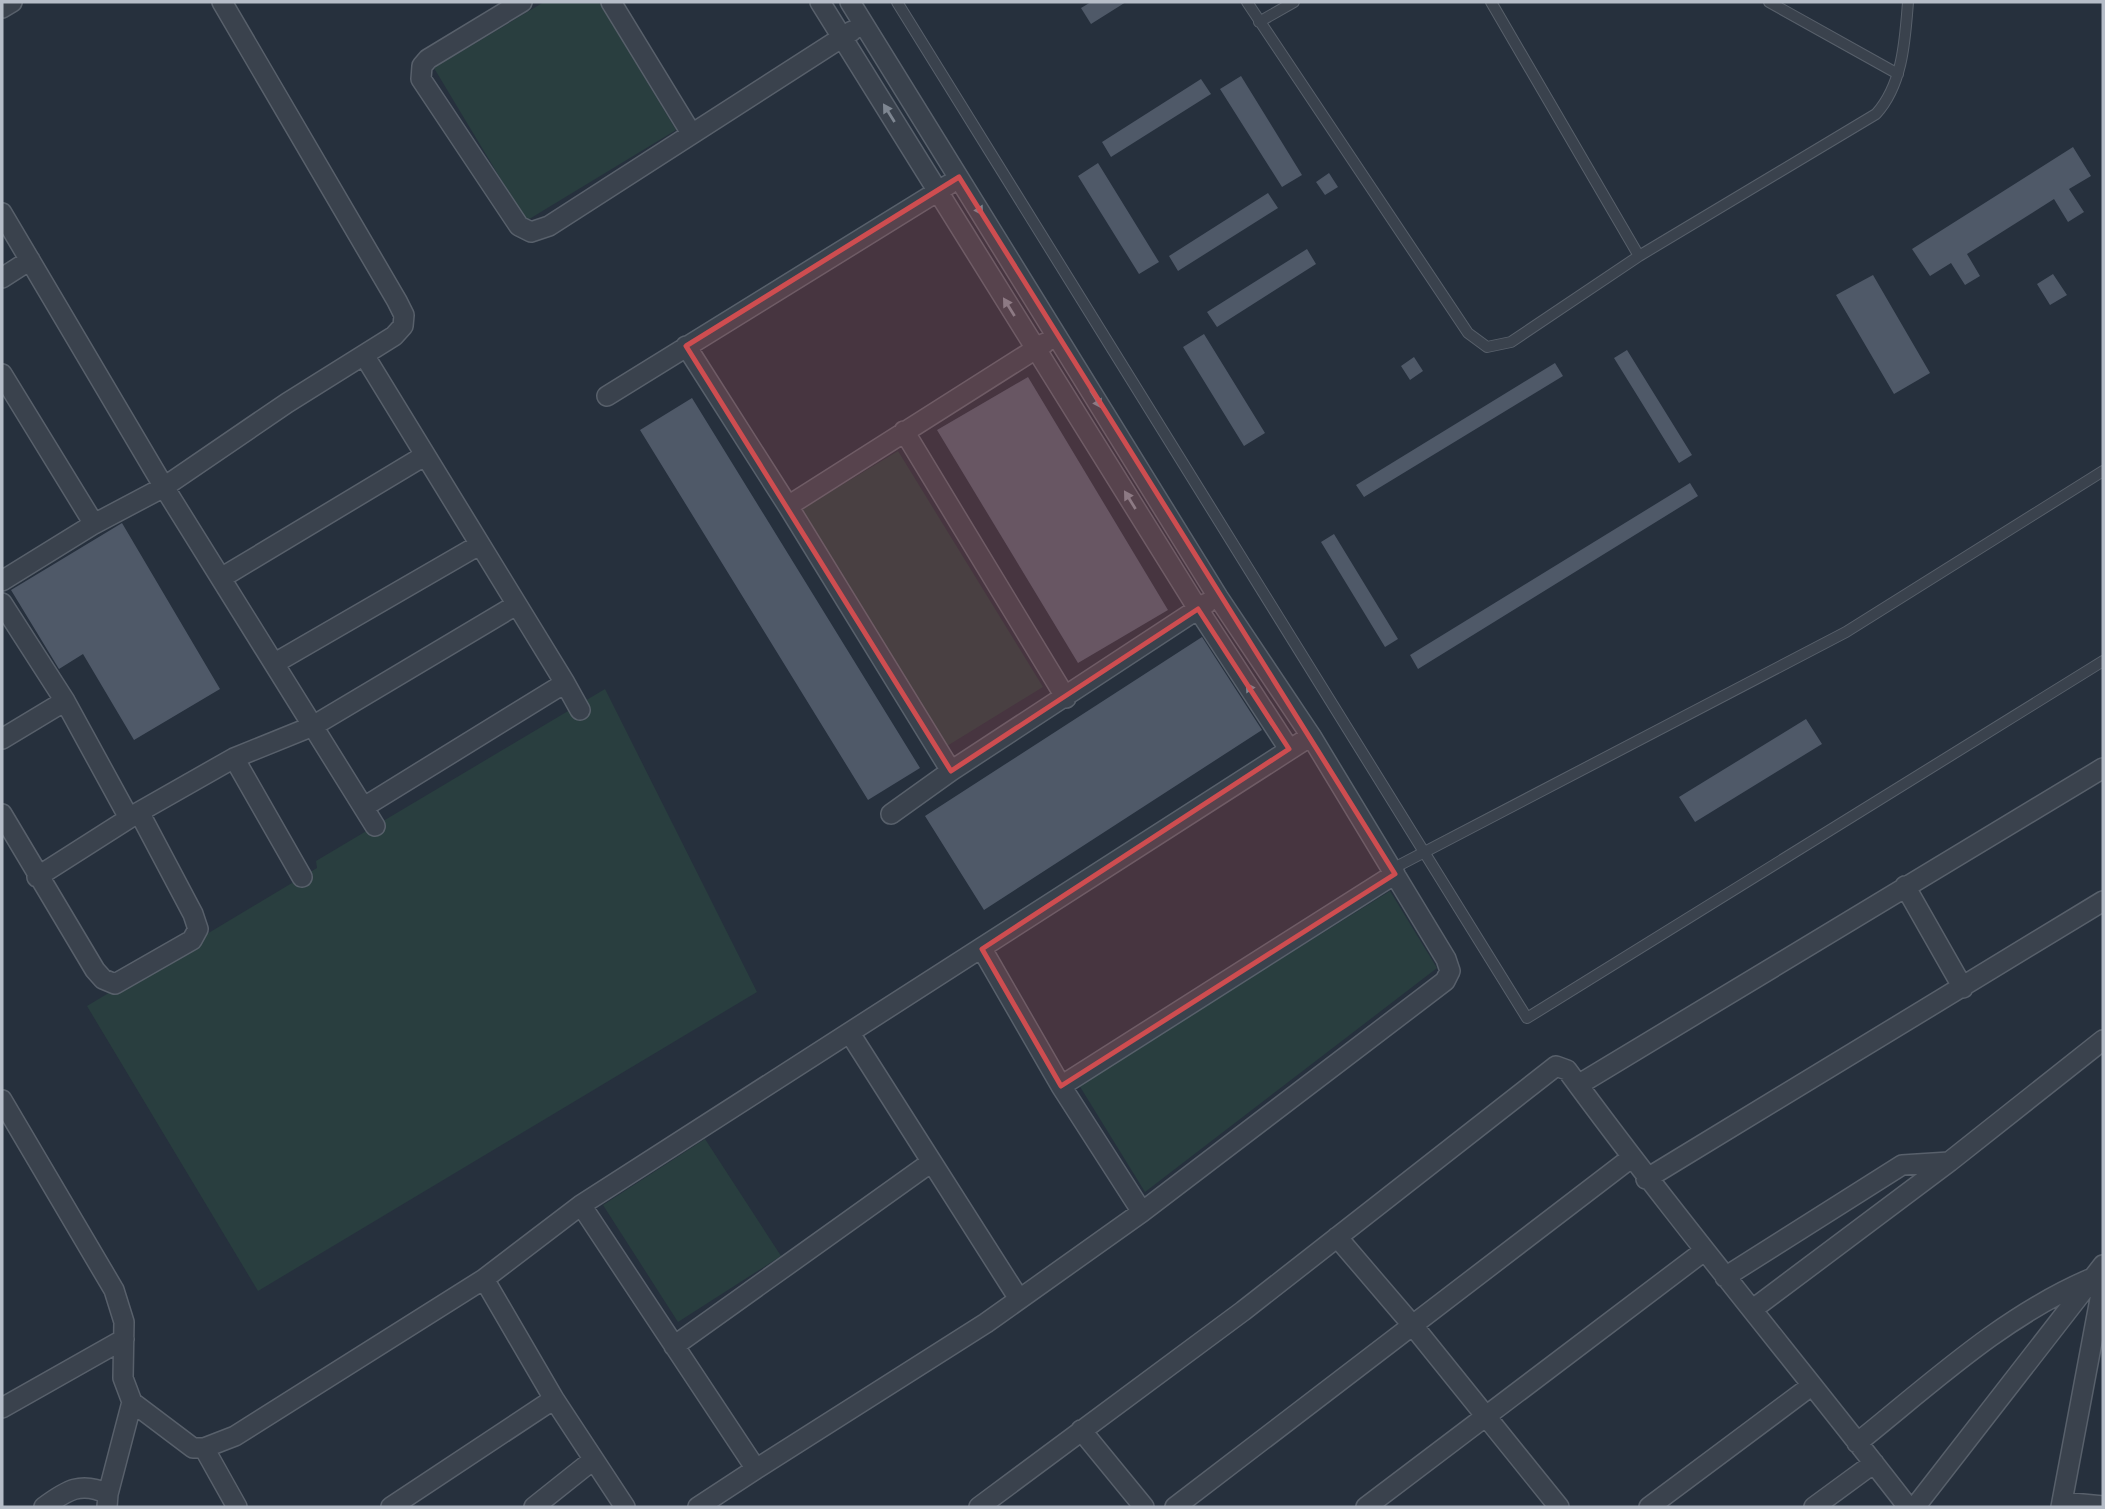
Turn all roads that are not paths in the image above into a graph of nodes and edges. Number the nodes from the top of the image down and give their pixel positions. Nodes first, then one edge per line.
1 (12, 2) edge
2 (222, 2) edge
3 (522, 2) edge
4 (611, 2) edge
5 (820, 2) edge
6 (850, 2) edge
7 (897, 2) edge
8 (1247, 2) edge
9 (1294, 2) edge
10 (1491, 2) edge
11 (1769, 2) edge
12 (1909, 2) edge
13 (2, 8) edge
14 (1259, 22) junction
15 (864, 23) junction
16 (842, 37) junction
17 (1898, 74) junction
18 (691, 133) junction
19 (960, 177) junction
20 (938, 191) junction
21 (2, 213) edge
22 (1639, 256) junction
23 (30, 260) junction
24 (2, 278) edge
25 (1057, 336) junction
26 (686, 346) junction
27 (1036, 349) junction
28 (364, 355) junction
29 (2, 374) edge
30 (607, 396) dead end
31 (904, 431) junction
32 (424, 456) junction
33 (2103, 471) edge
34 (163, 487) junction
35 (788, 506) junction
36 (94, 524) junction
37 (479, 545) junction
38 (221, 578) junction
39 (2, 581) edge
40 (1218, 597) junction
41 (2, 603) edge
42 (516, 605) junction
43 (1198, 609) junction
44 (2103, 661) edge
45 (275, 663) junction
46 (565, 683) junction
47 (1066, 698) junction
48 (65, 701) junction
49 (580, 709) dead end
50 (313, 726) junction
51 (1311, 736) junction
52 (2, 739) edge
53 (1289, 749) junction
54 (234, 758) junction
55 (2103, 768) edge
56 (951, 771) junction
57 (363, 807) junction
58 (2, 814) edge
59 (891, 814) dead end
60 (134, 815) junction
61 (375, 826) dead end
62 (1425, 852) junction
63 (1394, 871) junction
64 (37, 877) junction
65 (302, 877) dead end
66 (1905, 886) junction
67 (2103, 901) edge
68 (982, 949) junction
69 (1963, 988) junction
70 (851, 1035) junction
71 (2103, 1040) edge
72 (1578, 1085) junction
73 (1061, 1086) junction
74 (2, 1100) edge
75 (1631, 1158) junction
76 (1949, 1162) junction
77 (930, 1163) junction
78 (1646, 1179) junction
79 (581, 1205) junction
80 (1142, 1212) junction
81 (1336, 1237) junction
82 (1704, 1251) junction
83 (2100, 1275) edge
84 (1725, 1277) junction
85 (484, 1279) junction
86 (1018, 1299) junction
87 (1753, 1309) junction
88 (1415, 1327) junction
89 (124, 1339) junction
90 (674, 1346) junction
91 (1811, 1386) junction
92 (554, 1399) junction
93 (132, 1402) junction
94 (2, 1408) edge
95 (1485, 1417) junction
96 (1081, 1430) junction
97 (1857, 1443) junction
98 (204, 1448) junction
99 (593, 1460) junction
100 (1874, 1463) junction
101 (756, 1469) junction
102 (107, 1501) edge
103 (2062, 1505) edge
104 (2103, 1506) edge
105 (44, 1507) edge
106 (237, 1507) edge
107 (391, 1507) edge
108 (534, 1507) edge
109 (625, 1507) edge
110 (698, 1507) edge
111 (979, 1507) edge
112 (1144, 1507) edge
113 (1175, 1507) edge
114 (1366, 1507) edge
115 (1559, 1507) edge
116 (1649, 1507) edge
117 (1814, 1507) edge
118 (1908, 1507) edge
119 (1915, 1507) edge

1 - 13 street
2 - 28 street
3 - 18 street
4 - 18 street
5 - 16 street
6 - 15 street
7 - 62 lane
8 - 14 lane
9 - 14 lane
10 - 22 lane
11 - 17 lane
12 - 17 lane
14 - 22 lane
15 - 16 street
15 - 19 street
16 - 18 street
20 -> 16 street
17 - 22 lane
19 - 20 street
19 -> 25 street
20 - 26 street
27 -> 20 street
21 - 23 street
23 - 24 street
23 - 34 street
25 - 27 street
25 -> 40 street
26 - 30 street
26 - 35 street
27 - 31 street
43 -> 27 street
28 - 32 street
28 - 34 street
29 - 36 street
31 - 35 street
31 - 47 street
32 - 37 street
32 - 38 street
33 - 62 lane
34 - 36 street
34 - 38 street
35 - 56 street
36 - 39 street
37 - 42 street
37 - 45 street
38 - 45 street
40 - 43 street
40 - 51 street
41 - 48 street
42 - 46 street
42 - 50 street
43 - 47 street
53 -> 43 street
44 - 62 lane
45 - 50 street
46 - 49 street
46 - 57 street
47 - 56 street
48 - 52 street
48 - 60 street
50 - 54 street
50 - 57 street
51 - 53 street
51 - 63 street
53 - 68 street
54 - 60 street
54 - 65 street
55 - 66 street
56 - 59 street
57 - 61 street
58 - 64 street
60 - 64 street
60 - 64 street
62 - 63 lane
63 - 73 street
63 - 80 street
66 - 69 street
66 - 72 street
67 - 69 street
68 - 70 street
68 - 73 street
69 - 78 street
70 - 77 street
70 - 79 street
71 - 76 street
72 - 75 street
72 - 81 street
73 - 80 street
74 - 89 street
75 - 78 street
75 - 88 street
76 - 84 street
76 - 87 street
77 - 86 street
77 - 90 street
78 - 82 street
79 - 85 street
79 - 90 street
80 - 86 street
81 - 88 street
81 - 96 street
82 - 84 street
82 - 95 street
83 - 97 street
83 - 103 street
83 - 119 street
84 - 87 street
85 - 92 street
85 - 98 street
86 - 101 street
87 - 91 street
88 - 95 street
88 - 113 street
89 - 93 street
89 - 94 street
90 - 101 street
91 - 97 street
91 - 116 street
92 - 99 street
92 - 107 street
93 - 98 street
93 - 102 street
95 - 114 street
95 - 115 street
96 - 111 street
96 - 112 street
97 - 100 street
98 - 106 street
99 - 108 street
99 - 109 street
100 - 117 street
100 - 118 street
101 - 110 street
102 - 105 street
103 - 104 street

